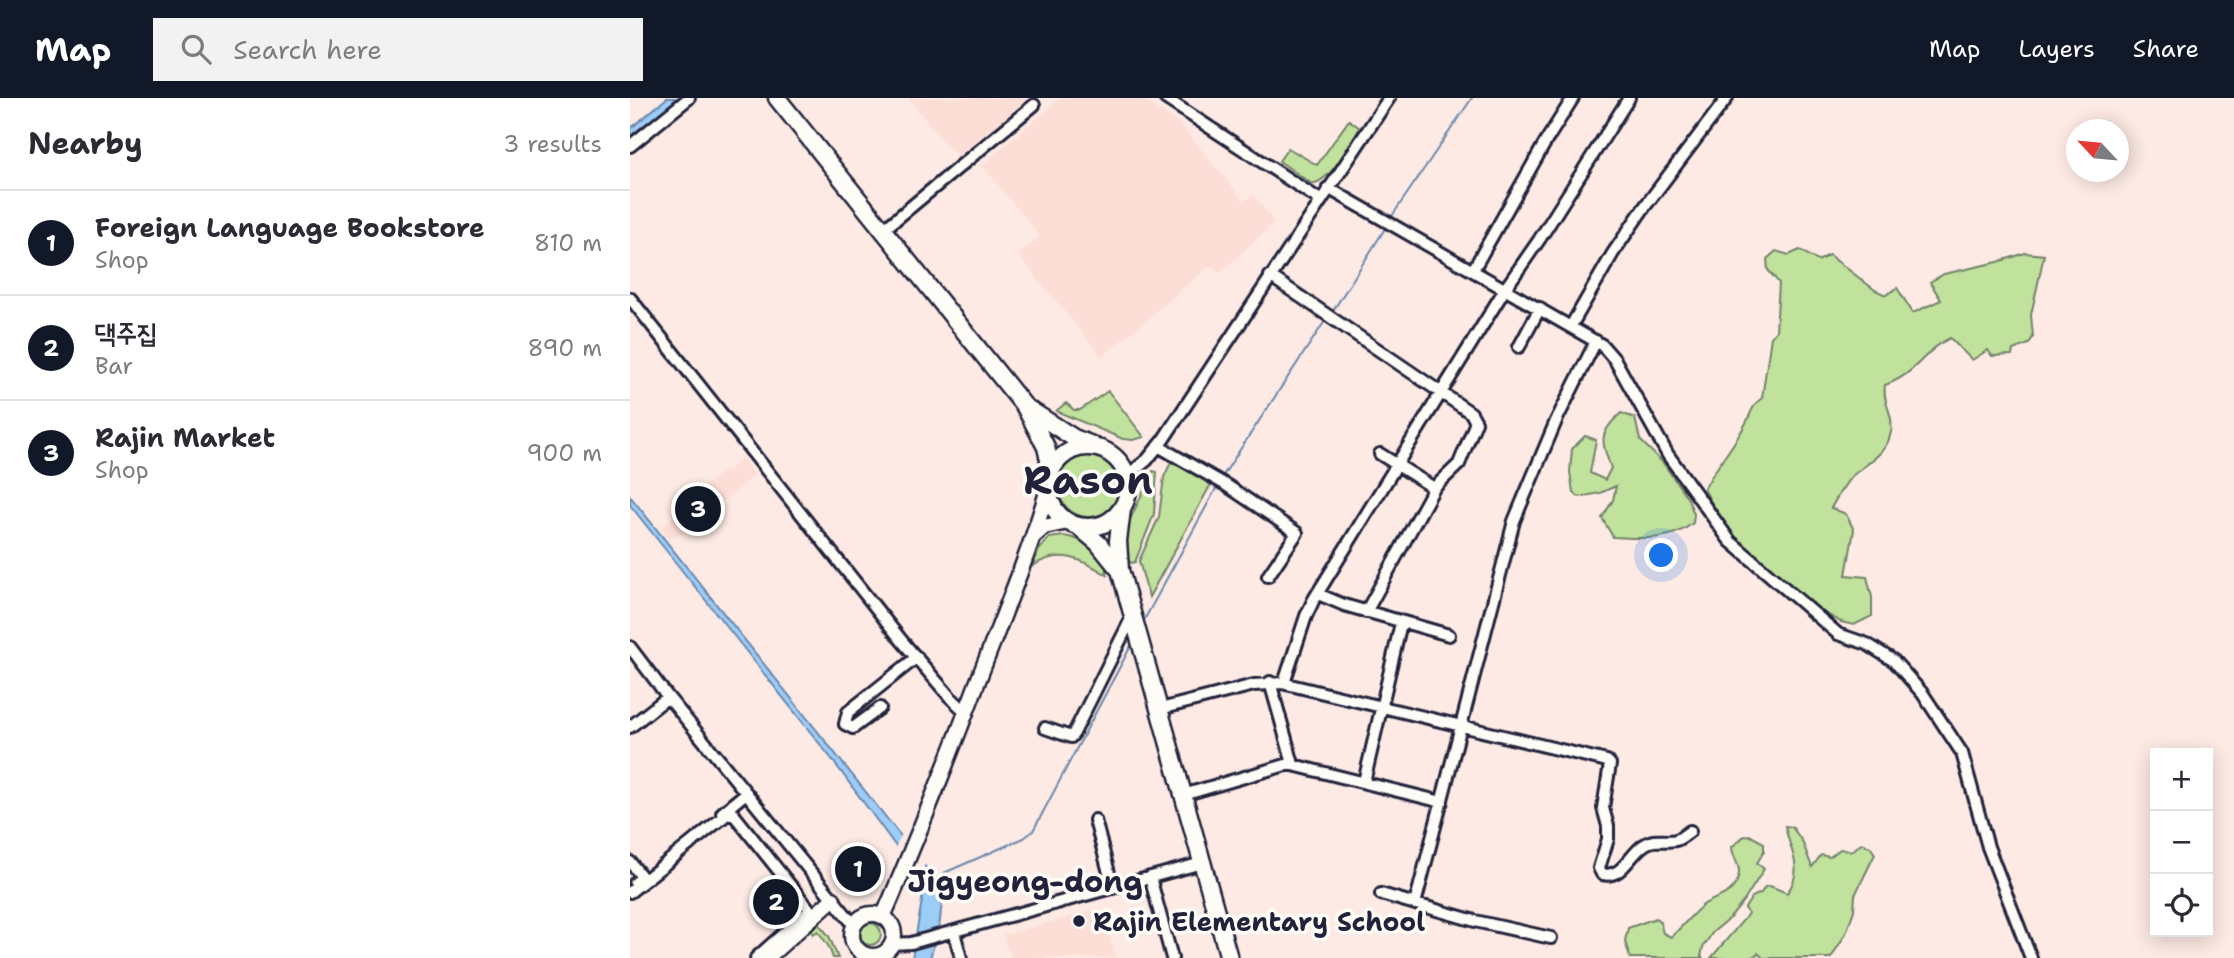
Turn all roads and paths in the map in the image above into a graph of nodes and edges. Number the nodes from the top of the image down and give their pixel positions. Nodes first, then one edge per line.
1 (689, 98) edge
2 (777, 98) edge
3 (1389, 98) edge
4 (1573, 98) edge
5 (1629, 98) edge
6 (1727, 98) edge
7 (1168, 99) edge
8 (1034, 105) dead end
9 (630, 146) edge
10 (1328, 188) junction
11 (1320, 200) junction
12 (883, 230) junction
13 (1473, 270) junction
14 (1270, 276) junction
15 (1505, 289) junction
16 (630, 298) edge
17 (1540, 308) junction
18 (1571, 326) junction
19 (1596, 341) junction
20 (1519, 347) dead end
21 (1441, 393) junction
22 (1025, 407) junction
23 (1095, 446) junction
24 (1158, 446) junction
25 (1380, 454) dead end
26 (1398, 465) junction
27 (1051, 468) junction
28 (1127, 476) junction
29 (1434, 488) junction
30 (1047, 492) junction
31 (1122, 509) junction
32 (1073, 524) junction
33 (1034, 536) junction
34 (1120, 570) junction
35 (1268, 576) dead end
36 (1318, 594) junction
37 (1366, 612) junction
38 (1401, 623) junction
39 (1136, 626) junction
40 (1449, 635) dead end
41 (630, 647) edge
42 (918, 657) junction
43 (1270, 682) junction
44 (1284, 683) junction
45 (668, 697) junction
46 (1381, 705) junction
47 (880, 708) dead end
48 (1160, 709) junction
49 (966, 712) junction
50 (1460, 725) junction
51 (630, 727) edge
52 (1045, 728) dead end
53 (1293, 764) junction
54 (1364, 782) junction
55 (746, 793) junction
56 (1183, 795) junction
57 (1442, 802) junction
58 (1095, 820) dead end
59 (1690, 831) dead end
60 (674, 852) dead end
61 (630, 862) edge
62 (1202, 863) junction
63 (1150, 877) junction
64 (630, 887) edge
65 (1114, 888) junction
66 (630, 892) edge
67 (1381, 894) dead end
68 (833, 899) junction
69 (1415, 904) junction
70 (883, 917) junction
71 (854, 925) junction
72 (954, 932) junction
73 (1550, 938) dead end
74 (891, 944) junction
75 (871, 957) edge
76 (756, 958) edge
77 (767, 958) edge
78 (961, 958) edge
79 (1172, 958) edge
80 (1229, 958) edge
81 (2031, 958) edge

1 - 9 street
2 - 12 highway
3 - 10 street
4 - 13 street
5 - 15 street
6 - 18 street
7 - 11 street
8 - 12 street
10 - 11 street
10 - 13 street
11 - 14 street
12 - 22 highway
13 - 15 street
14 - 21 street
14 - 24 street
15 - 17 street
15 - 21 street
16 - 42 street
17 - 18 street
17 - 20 street
18 - 19 street
19 - 50 street
19 - 81 street
21 - 26 street
21 - 29 street
22 - 23 highway
22 - 27 highway
23 - 27 highway
23 - 28 highway
24 - 28 street
24 - 35 street
25 - 26 street
26 - 29 street
26 - 36 street
27 - 30 highway
28 - 31 highway
29 - 37 street
30 - 32 highway
30 - 33 main road
31 - 32 highway
31 - 34 highway
32 - 33 main road
32 - 34 highway
33 - 49 main road
34 - 39 highway
36 - 37 street
36 - 44 street
37 - 38 street
38 - 40 street
38 - 46 street
39 - 48 highway
39 - 52 street
41 - 45 street
42 - 47 street
42 - 49 street
43 - 44 street
43 - 48 street
43 - 53 street
44 - 46 street
45 - 51 street
45 - 55 street
46 - 50 street
46 - 54 street
48 - 56 highway
49 - 70 main road
50 - 57 street
50 - 59 street
53 - 54 street
53 - 56 street
54 - 57 street
55 - 60 street
55 - 68 street
56 - 62 highway
57 - 69 street
58 - 65 street
61 - 64 street
62 - 63 street
62 - 80 highway
63 - 65 street
63 - 79 street
65 - 72 street
66 - 76 street
67 - 69 street
68 - 71 street
68 - 77 main road
69 - 73 street
70 - 71 main road
70 - 74 main road
71 - 75 main road
72 - 74 street
72 - 78 street
74 - 75 main road

